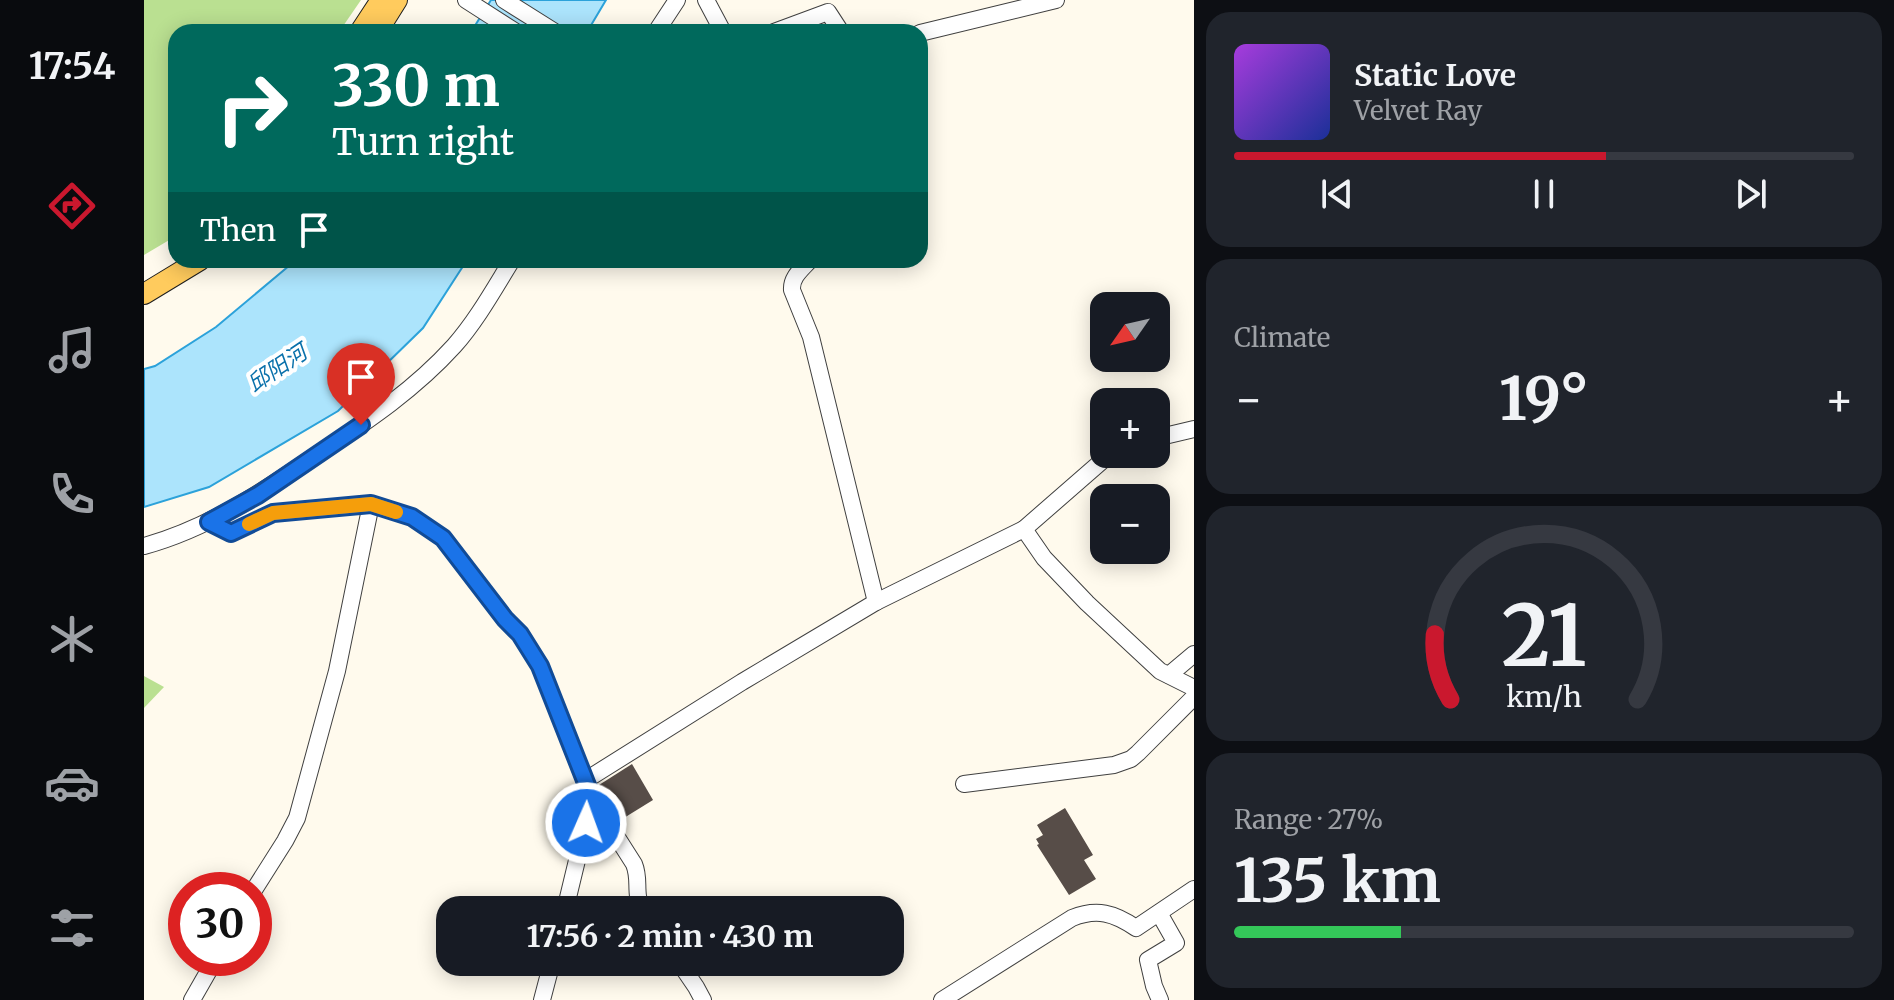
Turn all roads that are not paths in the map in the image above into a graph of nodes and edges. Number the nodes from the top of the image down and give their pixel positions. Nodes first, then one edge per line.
1 (381, 0) edge
2 (397, 0) edge
3 (466, 0) edge
4 (504, 0) edge
5 (677, 0) edge
6 (706, 0) edge
7 (1056, 0) edge
8 (365, 24) edge
9 (382, 24) edge
10 (504, 24) edge
11 (542, 24) edge
12 (661, 24) edge
13 (719, 24) edge
14 (796, 24) edge
15 (836, 24) edge
16 (928, 31) edge
17 (168, 266) edge
18 (187, 268) edge
19 (507, 268) edge
20 (803, 268) edge
21 (144, 279) edge
22 (144, 294) edge
23 (1194, 429) edge
24 (1170, 435) edge
25 (1094, 468) edge
26 (371, 504) junction
27 (209, 522) junction
28 (1024, 529) junction
29 (144, 546) edge
30 (876, 602) junction
31 (1194, 654) edge
32 (1169, 675) junction
33 (1194, 688) edge
34 (1194, 697) edge
35 (586, 780) junction
36 (964, 784) dead end
37 (592, 798) junction
38 (265, 872) edge
39 (1194, 889) edge
40 (568, 896) edge
41 (637, 896) edge
42 (1159, 913) junction
43 (206, 976) edge
44 (548, 976) edge
45 (689, 976) edge
46 (192, 1000) edge
47 (542, 1000) edge
48 (703, 1000) edge
49 (942, 1000) edge
50 (1160, 1000) edge

1 - 8 main road
2 - 9 main road
3 - 10 street
4 - 11 street
5 - 12 street
6 - 13 street
7 - 16 street
14 - 15 street
17 - 21 main road
18 - 22 main road
19 - 27 street
20 - 30 street
23 - 24 street
25 - 28 street
26 - 27 street
26 - 35 street
26 - 38 street
27 - 29 street
28 - 30 street
28 - 32 street
30 - 35 street
31 - 32 street
32 - 33 street
34 - 36 street
35 - 37 street
37 - 40 street
37 - 41 street
39 - 42 street
42 - 49 street
42 - 50 street
43 - 46 street
44 - 47 street
45 - 48 street

